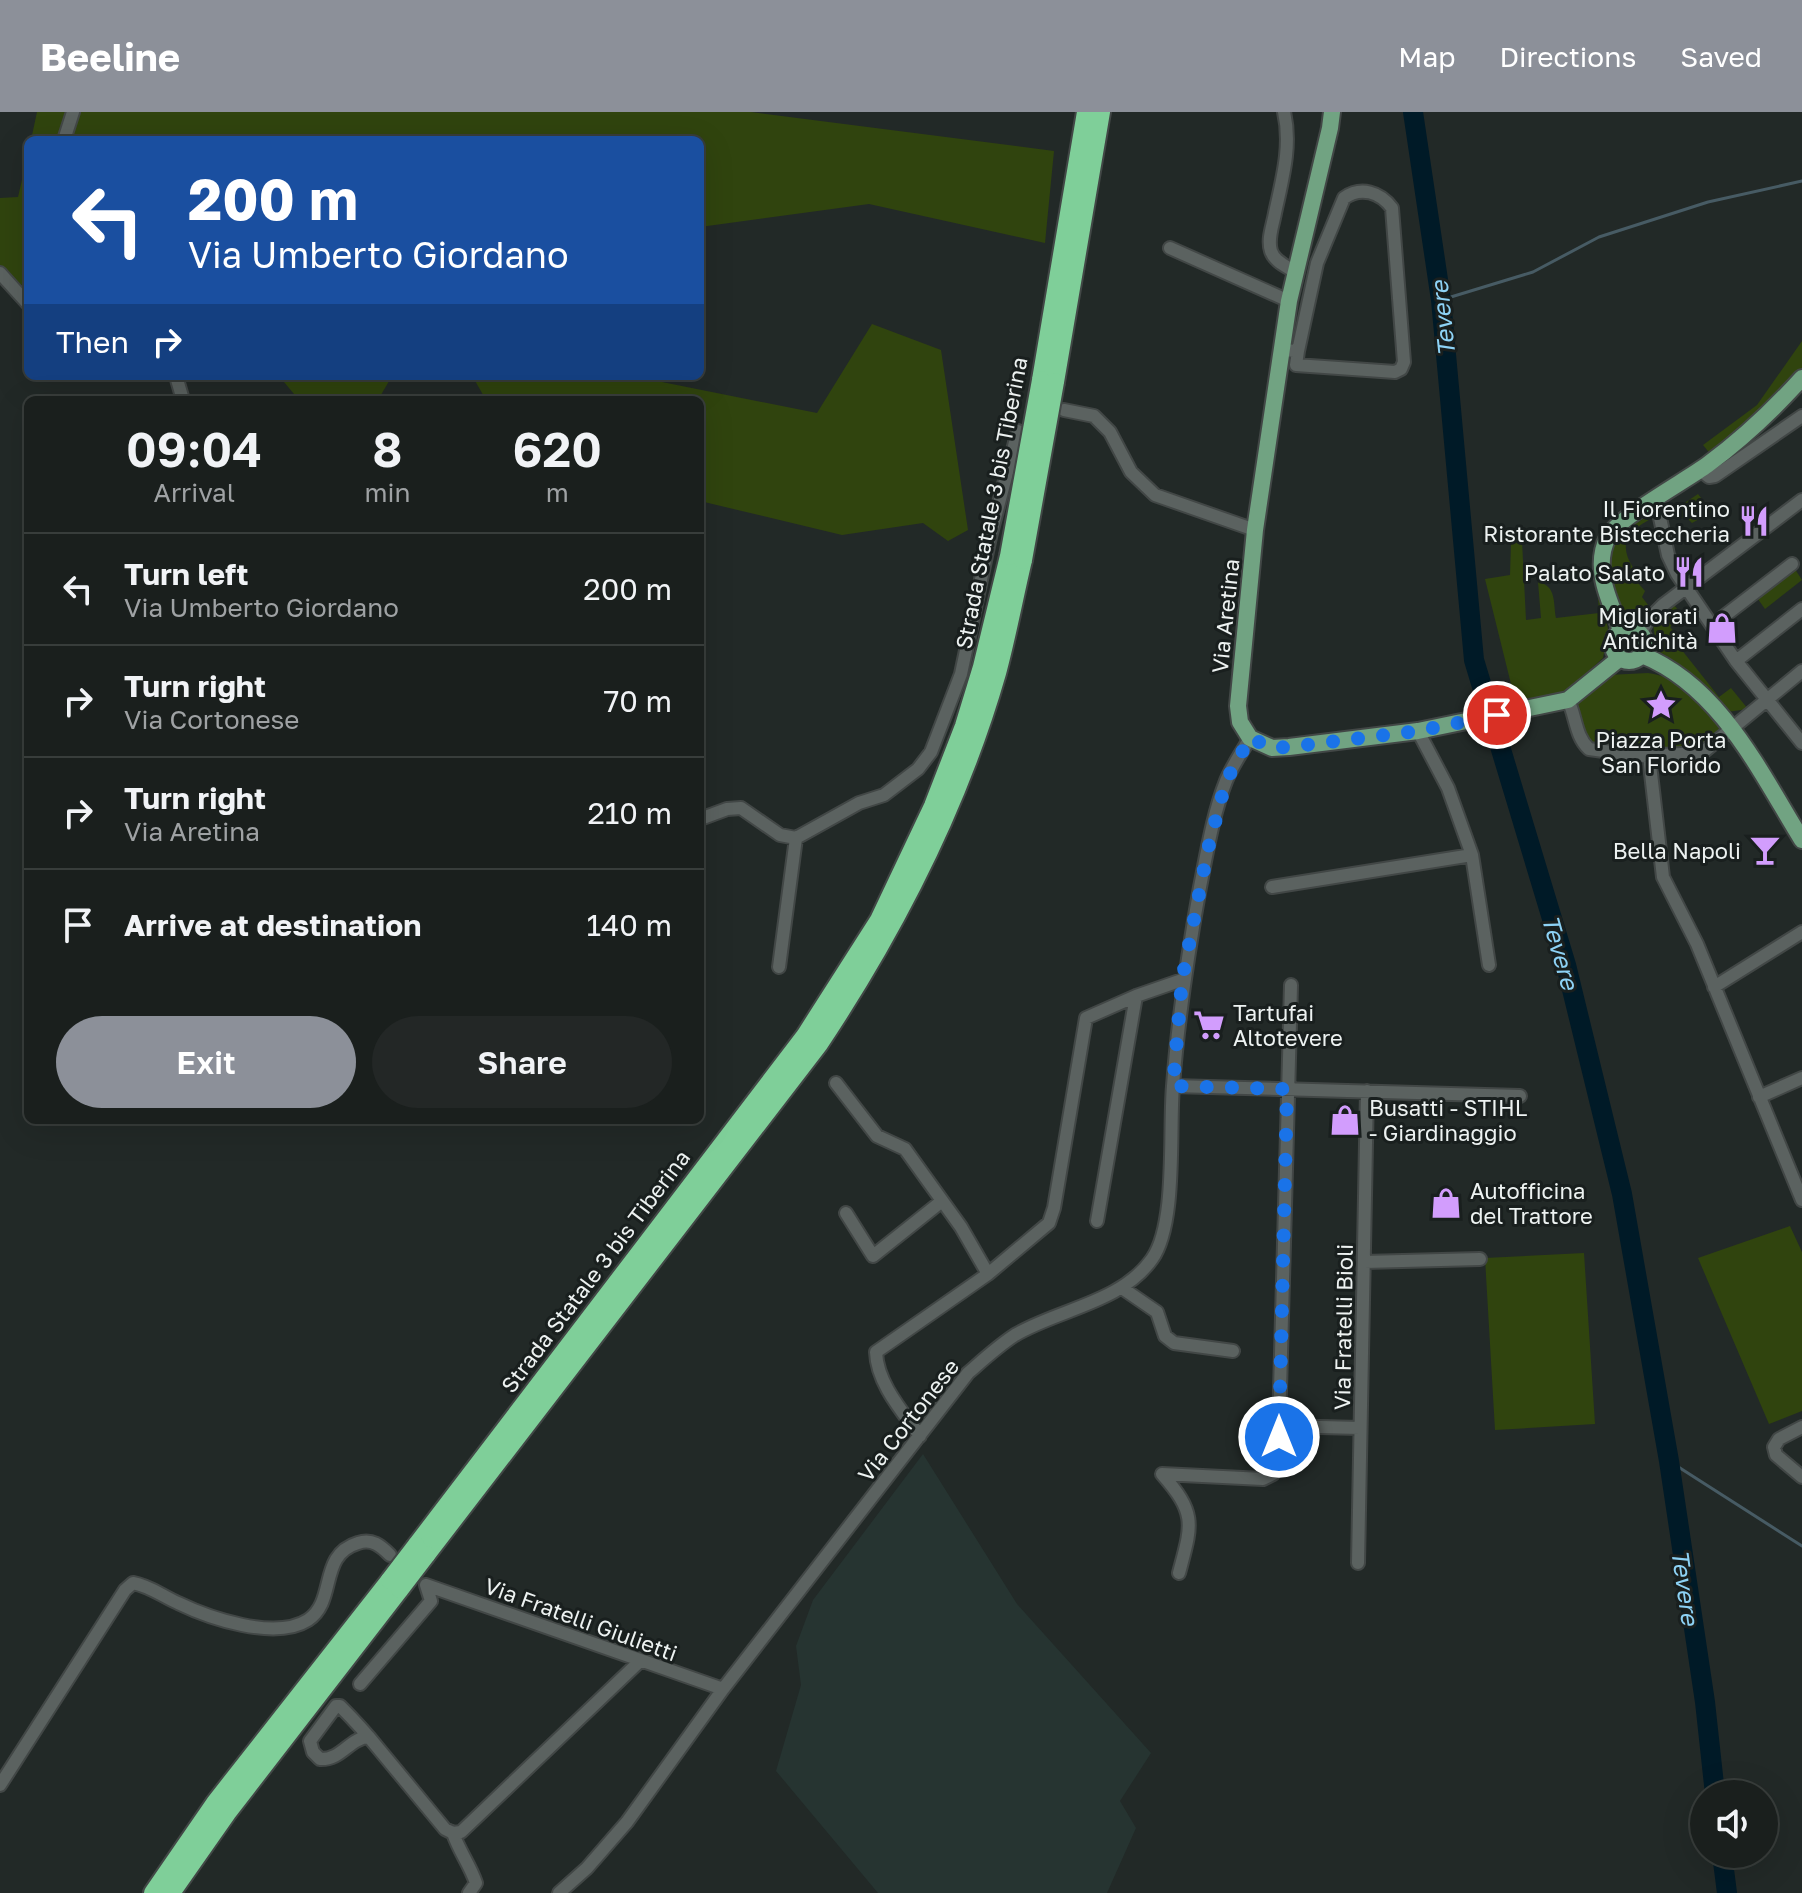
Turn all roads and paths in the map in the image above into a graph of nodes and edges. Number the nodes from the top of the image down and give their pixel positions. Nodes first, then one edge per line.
1 (73, 112) edge
2 (1086, 112) edge
3 (1101, 112) edge
4 (1284, 112) edge
5 (1332, 112) edge
6 (65, 136) edge
7 (1170, 248) dead end
8 (1295, 272) junction
9 (0, 273) edge
10 (24, 300) edge
11 (1289, 301) junction
12 (1290, 350) junction
13 (1802, 378) edge
14 (1048, 381) junction
15 (1064, 410) dead end
16 (1802, 416) edge
17 (1018, 431) dead end
18 (1700, 470) junction
19 (1658, 498) junction
20 (1802, 500) edge
21 (1255, 530) junction
22 (1796, 561) edge
23 (1686, 586) junction
24 (1802, 609) edge
25 (1719, 621) junction
26 (1622, 632) junction
27 (1640, 634) junction
28 (1642, 655) junction
29 (1620, 658) junction
30 (1736, 661) junction
31 (1802, 671) edge
32 (1769, 699) junction
33 (1568, 700) junction
34 (1731, 729) junction
35 (1418, 731) junction
36 (1250, 738) junction
37 (1802, 743) edge
38 (1649, 756) junction
39 (704, 818) edge
40 (796, 838) junction
41 (1802, 840) edge
42 (1472, 855) junction
43 (1272, 887) dead end
44 (1802, 932) edge
45 (1489, 965) dead end
46 (779, 967) dead end
47 (1182, 980) junction
48 (1291, 985) dead end
49 (1714, 987) junction
50 (1136, 996) junction
51 (1802, 1078) edge
52 (836, 1083) dead end
53 (1173, 1086) junction
54 (1287, 1089) junction
55 (1367, 1091) junction
56 (1520, 1096) dead end
57 (1759, 1097) junction
58 (1802, 1200) edge
59 (942, 1201) junction
60 (846, 1213) dead end
61 (1097, 1221) dead end
62 (1480, 1259) dead end
63 (1364, 1262) junction
64 (988, 1274) junction
65 (1122, 1288) junction
66 (1233, 1351) dead end
67 (1280, 1426) junction
68 (1802, 1427) edge
69 (1360, 1428) junction
70 (920, 1436) junction
71 (1802, 1477) edge
72 (390, 1555) dead end
73 (1358, 1563) dead end
74 (1179, 1573) dead end
75 (395, 1584) junction
76 (639, 1662) junction
77 (360, 1684) dead end
78 (723, 1689) junction
79 (369, 1737) junction
80 (0, 1785) edge
81 (453, 1833) junction
82 (153, 1893) edge
83 (171, 1893) edge
84 (469, 1893) edge
85 (559, 1893) edge

1 - 6 street
2 - 14 highway, Strada Statale 3 bis Tiberina
3 - 14 highway, Strada Statale 3 bis Tiberina
4 - 8 street
5 - 8 main road, Via Aretina
7 - 11 street
8 - 11 main road, Via Aretina
9 - 10 street
11 - 12 main road, Via Aretina
12 - 12 street
12 - 21 main road, Via Aretina
13 - 18 main road
14 - 75 highway, Strada Statale 3 bis Tiberina, bridge
15 - 21 street
16 - 18 street
17 - 40 street
18 - 19 main road
19 - 23 street
19 - 26 main road
20 - 23 street
21 - 36 main road, Via Aretina
22 - 25 street
23 - 25 street
23 - 27 street
24 - 30 street
25 - 30 street
26 - 27 main road
26 - 29 main road
27 - 28 main road
28 - 29 main road
28 - 34 main road
29 - 33 main road
30 - 32 street
31 - 32 street
32 - 34 street
32 - 37 street
33 - 35 main road
33 - 38 street
34 - 38 street
34 - 41 main road
35 - 36 main road
35 - 42 street
36 - 47 street, Via Cortonese
38 - 49 street
39 - 40 street
40 - 46 street
42 - 43 street
42 - 45 street
44 - 49 street
47 - 50 street
47 - 53 street, Via Cortonese
48 - 54 street
49 - 57 street
50 - 61 street
50 - 64 street
51 - 57 street
52 - 59 street
53 - 54 street
53 - 65 street, Via Cortonese
54 - 55 street
54 - 67 street
55 - 56 street
55 - 63 street, Via Fratelli Bioli
57 - 58 street
59 - 60 street
59 - 64 street
62 - 63 street
63 - 69 street, Via Fratelli Bioli
64 - 70 street
65 - 66 street
65 - 70 street, Via Cortonese
67 - 69 street
67 - 74 street
68 - 71 street
69 - 73 street, Via Fratelli Bioli
70 - 78 street, Via Cortonese
72 - 80 street
75 - 82 highway, Strada Statale 3 bis Tiberina
75 - 83 highway, Strada Statale 3 bis Tiberina
76 - 77 street, Via Fratelli Giulietti
76 - 78 street, Via Fratelli Giulietti
76 - 81 street
78 - 85 street, Via Cortonese
79 - 79 street
79 - 81 street
81 - 84 street

